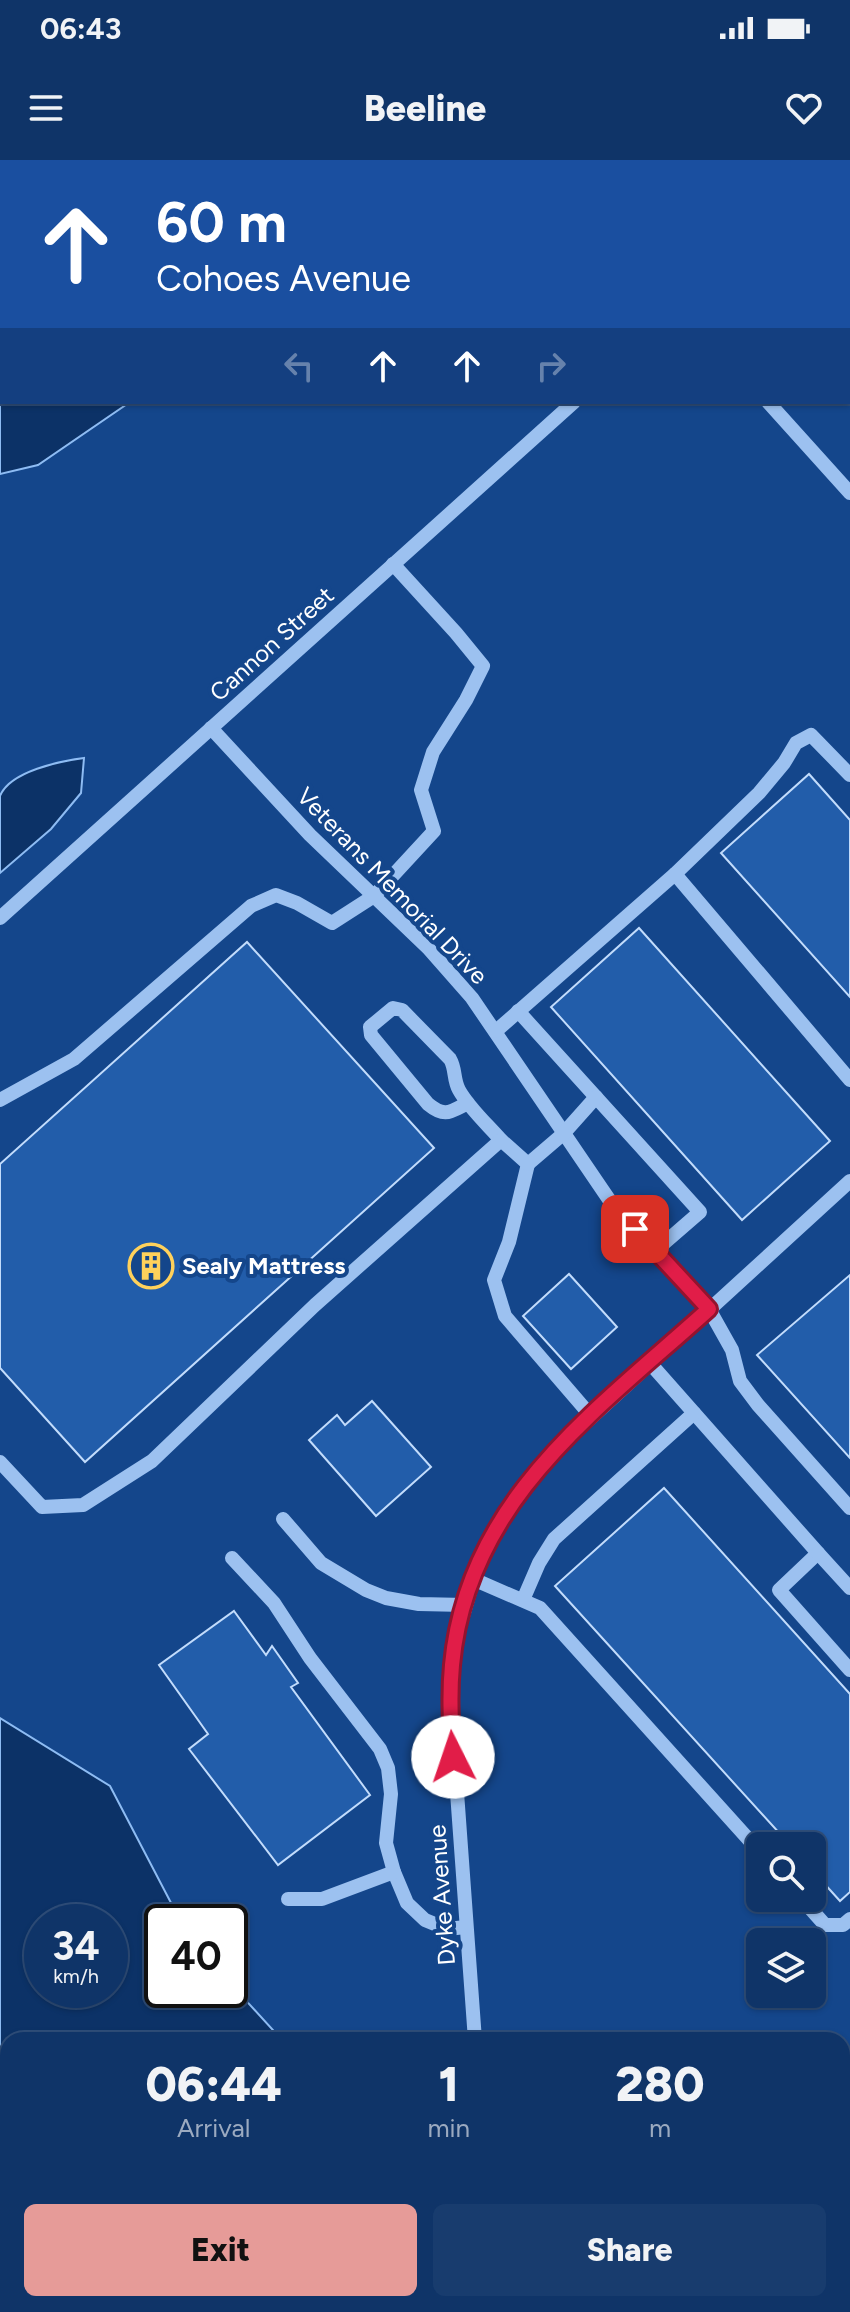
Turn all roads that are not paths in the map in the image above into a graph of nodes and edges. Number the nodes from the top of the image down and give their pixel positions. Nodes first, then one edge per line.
1 (572, 404) edge
2 (770, 404) edge
3 (850, 493) edge
4 (393, 564) junction
5 (211, 728) junction
6 (850, 775) edge
7 (675, 874) junction
8 (374, 896) junction
9 (0, 918) edge
10 (518, 1011) junction
11 (496, 1031) junction
12 (850, 1080) edge
13 (596, 1097) junction
14 (0, 1100) edge
15 (468, 1103) junction
16 (563, 1134) junction
17 (501, 1140) junction
18 (528, 1164) junction
19 (850, 1181) edge
20 (655, 1251) junction
21 (709, 1309) junction
22 (649, 1362) junction
23 (694, 1413) junction
24 (591, 1416) junction
25 (0, 1462) edge
26 (850, 1508) edge
27 (283, 1519) dead end
28 (818, 1553) junction
29 (232, 1558) dead end
30 (473, 1579) junction
31 (850, 1588) edge
32 (523, 1600) junction
33 (465, 1605) junction
34 (850, 1670) edge
35 (746, 1836) edge
36 (394, 1872) junction
37 (288, 1899) dead end
38 (813, 1912) edge
39 (850, 1919) edge
40 (466, 1927) junction
41 (474, 2032) edge

1 - 4 street, Cannon Street
2 - 3 street
4 - 5 street, Cannon Street
4 - 8 street
5 - 8 street, Veterans Memorial Drive
5 - 9 street, Cannon Street
6 - 7 street
7 - 10 street
7 - 12 street
8 - 11 street, Veterans Memorial Drive
8 - 14 street
10 - 11 street
10 - 13 street
11 - 16 street, Veterans Memorial Drive
13 - 16 street
13 - 20 street
15 - 15 street
15 - 17 street
16 - 18 street
16 - 20 street, Veterans Memorial Drive
17 - 18 street
17 - 25 street
18 - 24 street
19 - 21 street, Dyke Avenue
20 - 21 street, Veterans Memorial Drive
21 - 22 street, Dyke Avenue
21 - 26 street, Veterans Memorial Drive
22 - 23 street
22 - 24 street, Dyke Avenue
23 - 28 street
23 - 32 street
24 - 30 street, Dyke Avenue
27 - 33 street
28 - 31 street
28 - 34 street
29 - 36 street
30 - 32 street
30 - 33 street, Dyke Avenue
32 - 35 street
33 - 40 street, Dyke Avenue
36 - 37 street
36 - 40 street
38 - 39 street
40 - 41 street, Dyke Avenue

